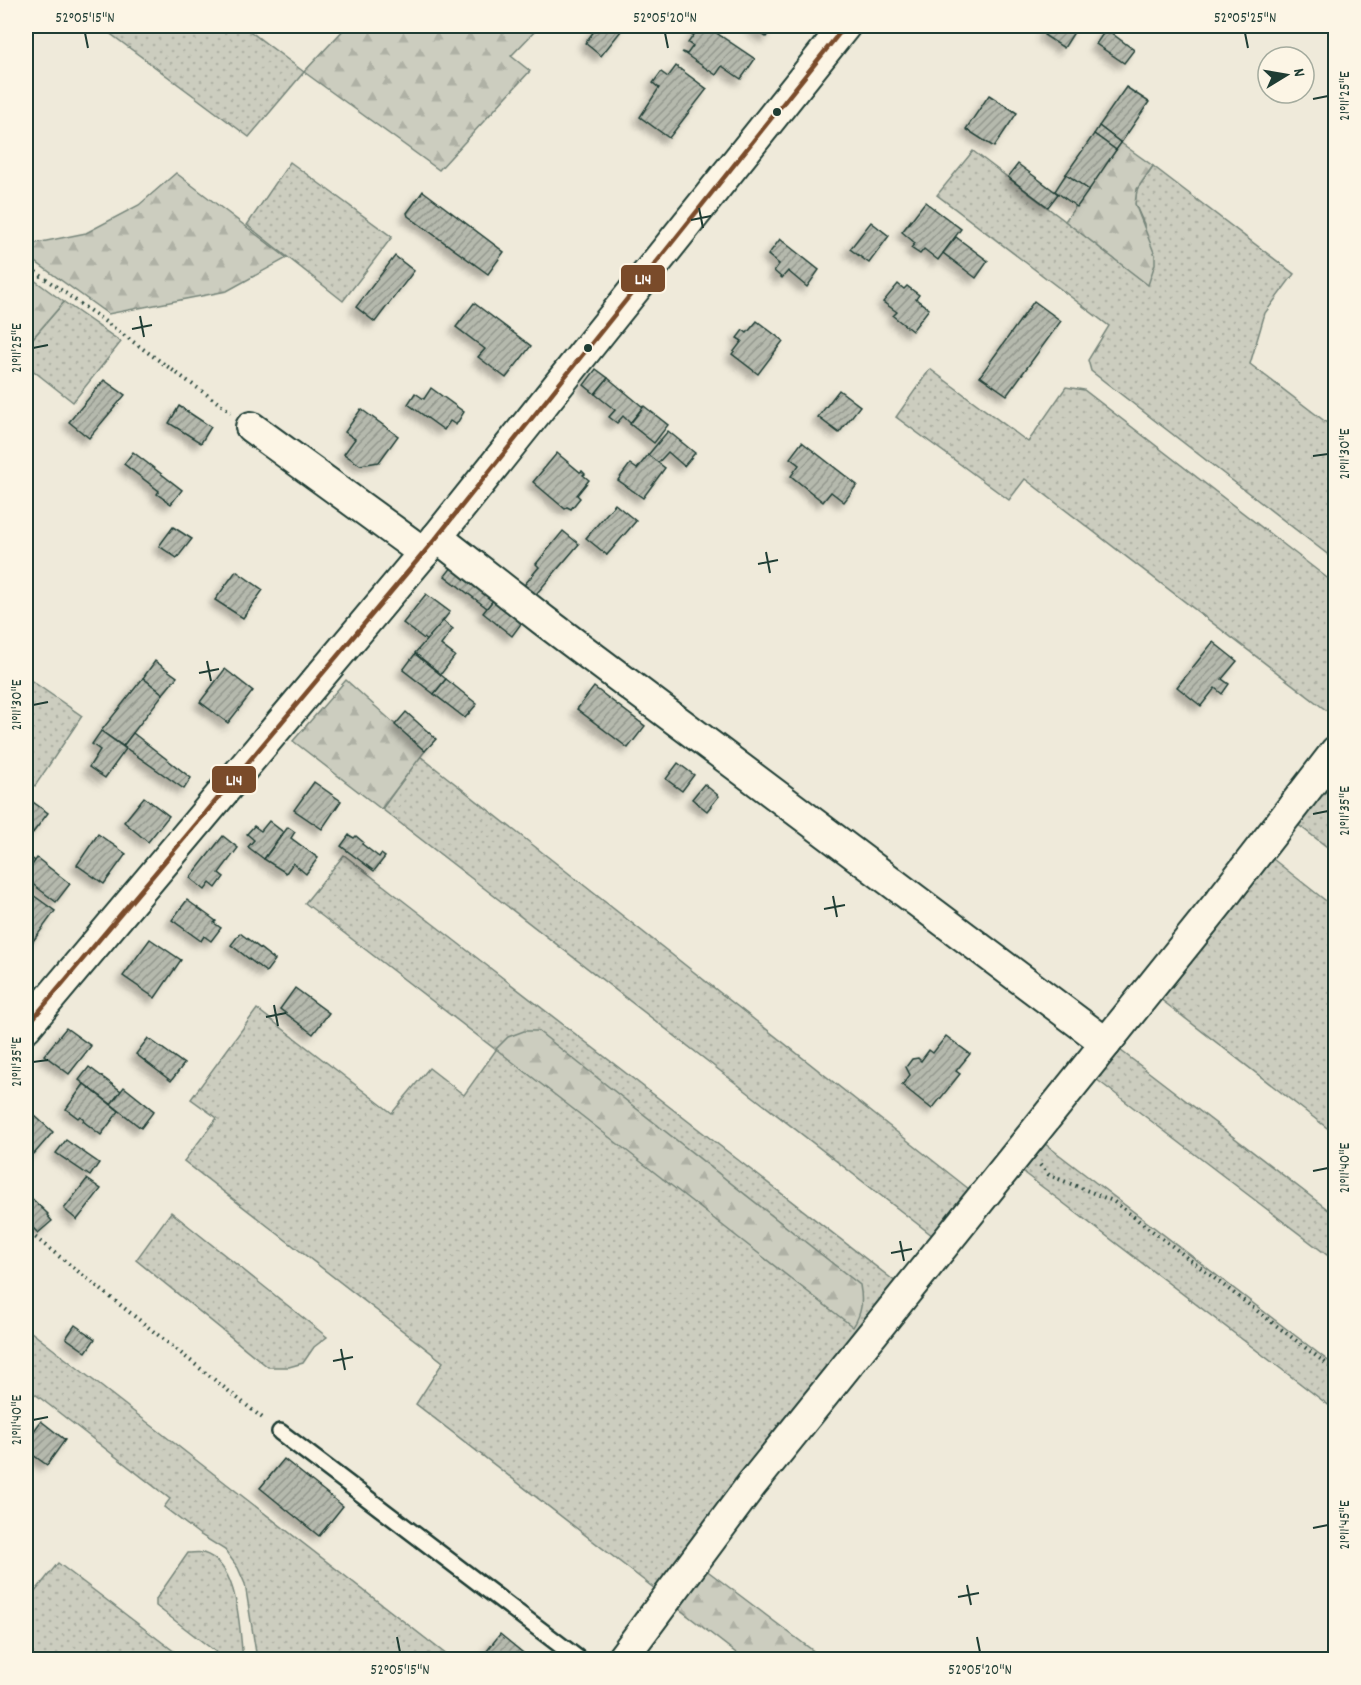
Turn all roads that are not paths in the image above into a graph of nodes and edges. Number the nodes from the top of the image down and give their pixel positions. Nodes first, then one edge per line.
1 (845, 26) edge
2 (251, 427) road end
3 (431, 545) junction
4 (1335, 751) edge
5 (26, 1027) edge
6 (1106, 1043) junction
7 (280, 1432) road end
8 (580, 1659) edge
9 (621, 1659) edge

1 - 3 street
2 - 3 street
3 - 5 street
3 - 6 street
4 - 6 street
6 - 9 street
7 - 8 lane

